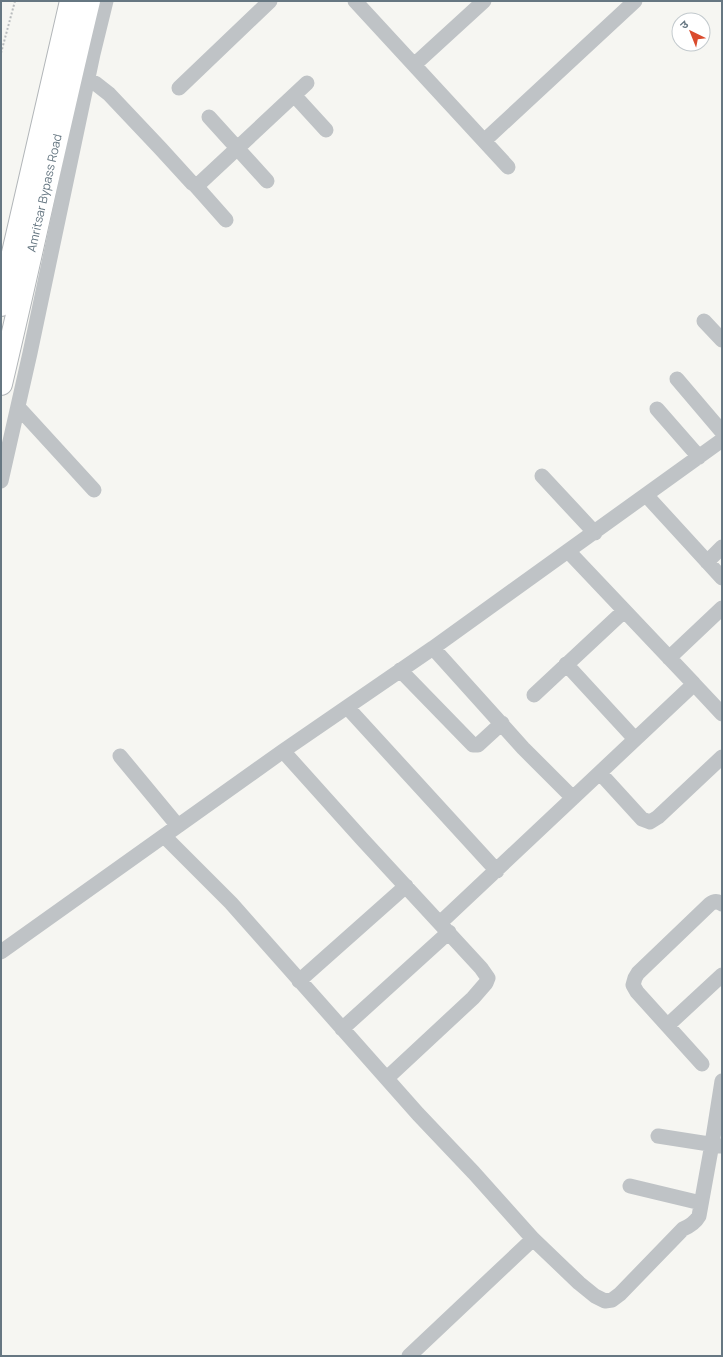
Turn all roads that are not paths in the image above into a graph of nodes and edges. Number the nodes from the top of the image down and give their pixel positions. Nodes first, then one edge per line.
1 (71, 1) edge
2 (89, 1) edge
3 (106, 1) edge
4 (270, 1) edge
5 (355, 1) edge
6 (484, 1) edge
7 (635, 1) edge
8 (414, 65) junction
9 (79, 76) junction
10 (306, 83) dead end
11 (180, 88) dead end
12 (294, 95) junction
13 (209, 117) dead end
14 (326, 130) dead end
15 (484, 141) junction
16 (237, 148) junction
17 (508, 167) dead end
18 (266, 181) dead end
19 (195, 185) junction
20 (226, 220) dead end
21 (1, 305) edge
22 (704, 321) dead end
23 (722, 340) edge
24 (677, 379) dead end
25 (1, 384) edge
26 (18, 406) junction
27 (657, 409) dead end
28 (722, 432) edge
29 (722, 440) edge
30 (699, 457) junction
31 (542, 476) dead end
32 (1, 481) edge
33 (94, 490) dead end
34 (646, 495) junction
35 (595, 532) junction
36 (722, 547) edge
37 (568, 551) junction
38 (707, 562) junction
39 (722, 578) edge
40 (722, 608) edge
41 (624, 611) junction
42 (433, 648) junction
43 (669, 658) junction
44 (566, 664) junction
45 (400, 670) junction
46 (694, 684) junction
47 (534, 694) dead end
48 (347, 707) junction
49 (722, 714) edge
50 (502, 723) junction
51 (636, 739) junction
52 (283, 751) junction
53 (120, 756) dead end
54 (722, 757) edge
55 (600, 773) junction
56 (573, 798) junction
57 (178, 826) junction
58 (164, 836) junction
59 (497, 870) junction
60 (406, 886) junction
61 (722, 904) edge
62 (445, 928) junction
63 (1, 952) edge
64 (722, 975) edge
65 (299, 981) junction
66 (668, 1025) junction
67 (342, 1030) junction
68 (702, 1064) dead end
69 (386, 1078) junction
70 (722, 1082) edge
71 (658, 1136) dead end
72 (717, 1145) edge
73 (630, 1186) dead end
74 (701, 1203) junction
75 (533, 1239) junction
76 (409, 1356) edge

1 - 21 highway, Amritsar Bypass Road
2 - 9 highway, Amritsar Bypass Road
3 - 9 street
4 - 11 street
5 - 8 street
6 - 8 street
7 - 15 street
8 - 15 street
9 - 19 street
9 - 25 highway, Amritsar Bypass Road
9 - 26 street
10 - 12 street
12 - 14 street
12 - 16 street
13 - 16 street
15 - 17 street
16 - 18 street
16 - 19 street
19 - 20 street
22 - 23 street
24 - 28 street
26 - 32 street
26 - 33 street
27 - 30 street
29 - 30 street
30 - 34 street
31 - 35 street
34 - 35 street
34 - 38 street
35 - 37 street
36 - 38 street
37 - 41 street
37 - 42 street
38 - 39 street
40 - 43 street
41 - 43 street
41 - 44 street
42 - 45 street
42 - 50 street
43 - 46 street
44 - 47 street
44 - 51 street
45 - 48 street
45 - 50 street
46 - 49 street
46 - 51 street
48 - 52 street
48 - 59 street
50 - 56 street
51 - 55 street
52 - 57 street
52 - 60 street
53 - 57 street
54 - 55 street
55 - 56 street
56 - 59 street
57 - 58 street
58 - 63 street
58 - 65 street
59 - 62 street
60 - 62 street
60 - 65 street
61 - 66 street
62 - 67 street
62 - 69 street
64 - 66 street
65 - 67 street
66 - 68 street
67 - 69 street
69 - 75 street
70 - 72 street
71 - 72 street
72 - 74 street
73 - 74 street
74 - 75 street
75 - 76 street

